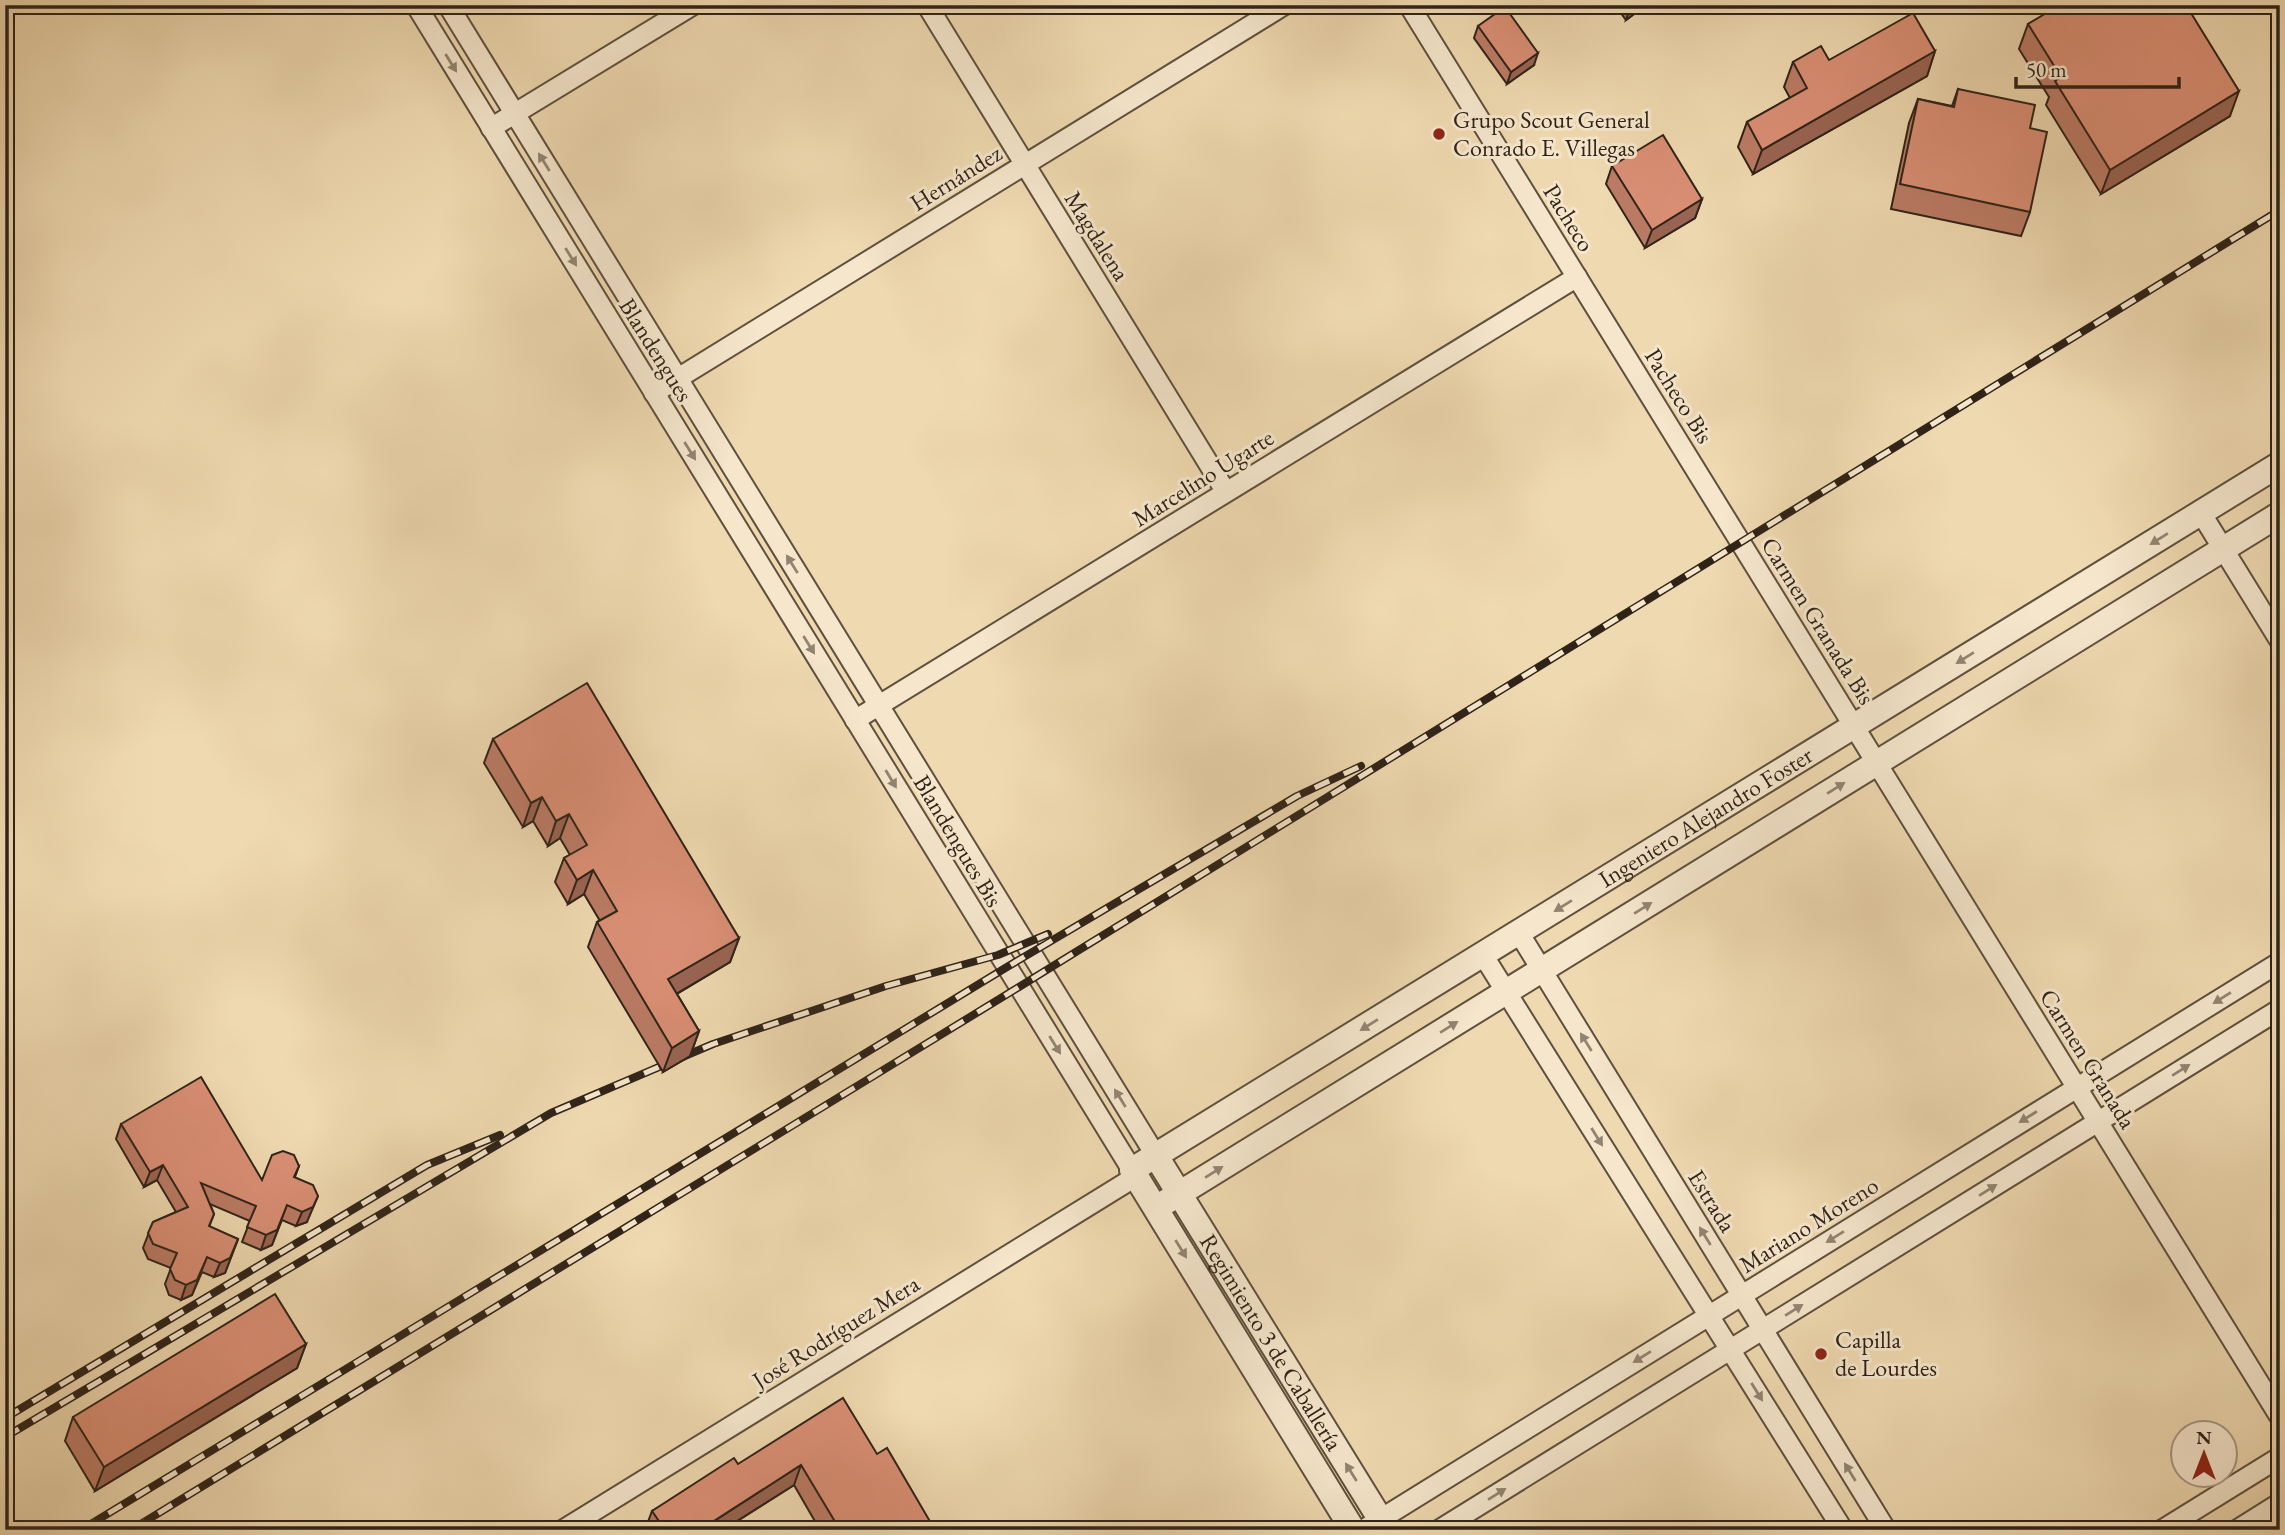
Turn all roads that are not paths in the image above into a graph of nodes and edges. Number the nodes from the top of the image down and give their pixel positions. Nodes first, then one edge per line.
1 (416, 5) edge
2 (448, 5) edge
3 (693, 5) edge
4 (927, 5) edge
5 (1284, 5) edge
6 (1409, 5) edge
7 (515, 114) junction
8 (491, 128) junction
9 (1025, 165) junction
10 (1577, 277) junction
11 (678, 378) junction
12 (654, 393) junction
13 (2280, 464) edge
14 (1226, 492) junction
15 (2201, 513) junction
16 (2280, 514) edge
17 (1741, 541) joint
18 (2223, 549) junction
19 (2280, 641) edge
20 (879, 706) junction
21 (855, 720) junction
22 (1854, 726) junction
23 (1877, 763) junction
24 (1519, 933) junction
25 (1483, 954) junction
26 (2280, 962) edge
27 (1542, 970) junction
28 (1507, 992) junction
29 (2280, 1010) edge
30 (2077, 1087) junction
31 (2098, 1122) junction
32 (1156, 1156) junction
33 (1134, 1174) junction
34 (1180, 1194) junction
35 (1156, 1208) junction
36 (1741, 1295) junction
37 (1709, 1315) junction
38 (1763, 1330) junction
39 (1730, 1350) junction
40 (2280, 1417) edge
41 (2280, 1457) edge
42 (2280, 1503) edge
43 (1377, 1526) edge
44 (563, 1530) edge
45 (1353, 1530) edge
46 (1438, 1530) edge
47 (1843, 1530) edge
48 (1886, 1530) edge
49 (2162, 1530) edge
50 (2236, 1530) edge

1 -> 8 street, Blandengues
2 - 7 street, Blandengues
3 - 7 street
4 - 9 street, Magdalena
5 - 9 street, Hernández
6 - 10 street, Pacheco
7 - 8 street
11 -> 7 street, Blandengues
8 -> 12 street, Blandengues
9 - 11 street, Hernández
9 - 14 street, Magdalena
10 - 14 street, Marcelino Ugarte
10 - 17 street, Pacheco Bis
11 - 12 street, Hernández
20 -> 11 street, Blandengues
12 -> 21 street, Blandengues
13 - 15 street, Ingeniero Alejandro Foster
14 - 20 street, Marcelino Ugarte
15 - 18 street
15 -> 22 street, Ingeniero Alejandro Foster
16 - 18 street, Ingeniero Alejandro Foster
17 - 22 street, Carmen Granada Bis
18 - 19 street
18 - 23 street, Ingeniero Alejandro Foster
20 - 21 street, Marcelino Ugarte
32 -> 20 street, Blandengues Bis
21 -> 33 street, Blandengues Bis
22 - 23 street, Carmen Granada
22 -> 24 street, Ingeniero Alejandro Foster
27 -> 23 street, Ingeniero Alejandro Foster
23 - 30 street, Carmen Granada
24 - 25 street, Ingeniero Alejandro Foster
24 - 27 street, Estrada
25 - 28 street
25 -> 32 street, Ingeniero Alejandro Foster
26 -> 30 street, Mariano Moreno
27 - 28 street, Ingeniero Alejandro Foster
36 -> 27 street, Estrada
34 -> 28 street, Ingeniero Alejandro Foster
28 -> 37 street
31 -> 29 street
30 - 31 street, Carmen Granada
30 -> 36 street, Mariano Moreno
38 -> 31 street
31 - 40 street, Carmen Granada
32 - 33 street, Ingeniero Alejandro Foster
32 - 34 street, Regimiento 3 de Caballería
33 - 35 street, Regimiento 3 de Caballería
33 - 44 street, José Rodríguez Mera
34 - 35 street, Ingeniero Alejandro Foster
43 -> 34 street, Regimiento 3 de Caballería
35 -> 45 street, Regimiento 3 de Caballería
36 - 37 street, Mariano Moreno
36 - 38 street, Estrada
37 - 39 street
37 -> 43 street, Mariano Moreno
38 - 39 street
48 -> 38 street, Estrada
46 -> 39 street
39 -> 47 street
41 - 49 street
42 - 50 street

